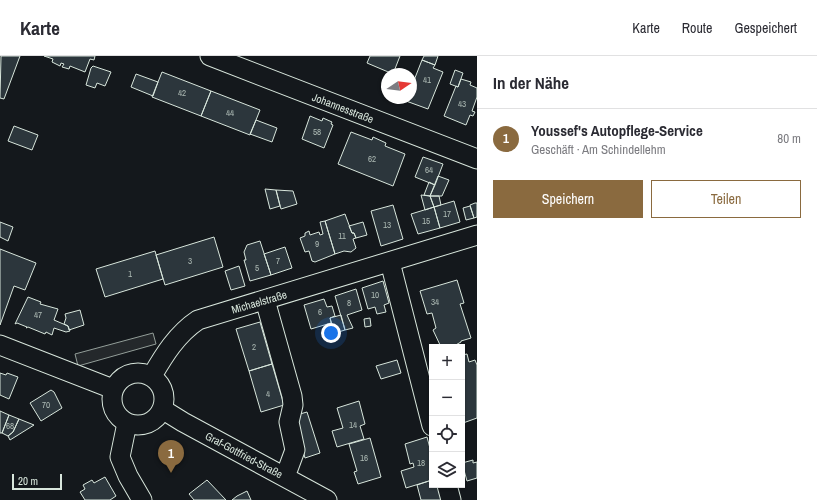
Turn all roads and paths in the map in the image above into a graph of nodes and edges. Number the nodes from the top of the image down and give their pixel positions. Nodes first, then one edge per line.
1 (210, 56) edge
2 (477, 159) edge
3 (477, 235) edge
4 (390, 262) junction
5 (265, 300) junction
6 (0, 345) edge
7 (152, 376) junction
8 (113, 389) junction
9 (162, 409) junction
10 (429, 416) edge
11 (127, 423) junction
12 (285, 477) junction
13 (448, 488) edge
14 (142, 500) edge
15 (327, 500) edge
16 (451, 500) edge

1 - 2 street, Johannesstraße
3 - 4 street, Michaelstraße
4 - 5 street, Michaelstraße
4 - 10 street
5 - 7 street, Michaelstraße
5 - 12 street
6 - 8 street
7 - 8 street
7 - 9 street
8 - 11 street
9 - 11 street
9 - 12 street, Graf-Gottfried-Straße
11 - 14 street
12 - 15 street, Graf-Gottfried-Straße
13 - 16 street

